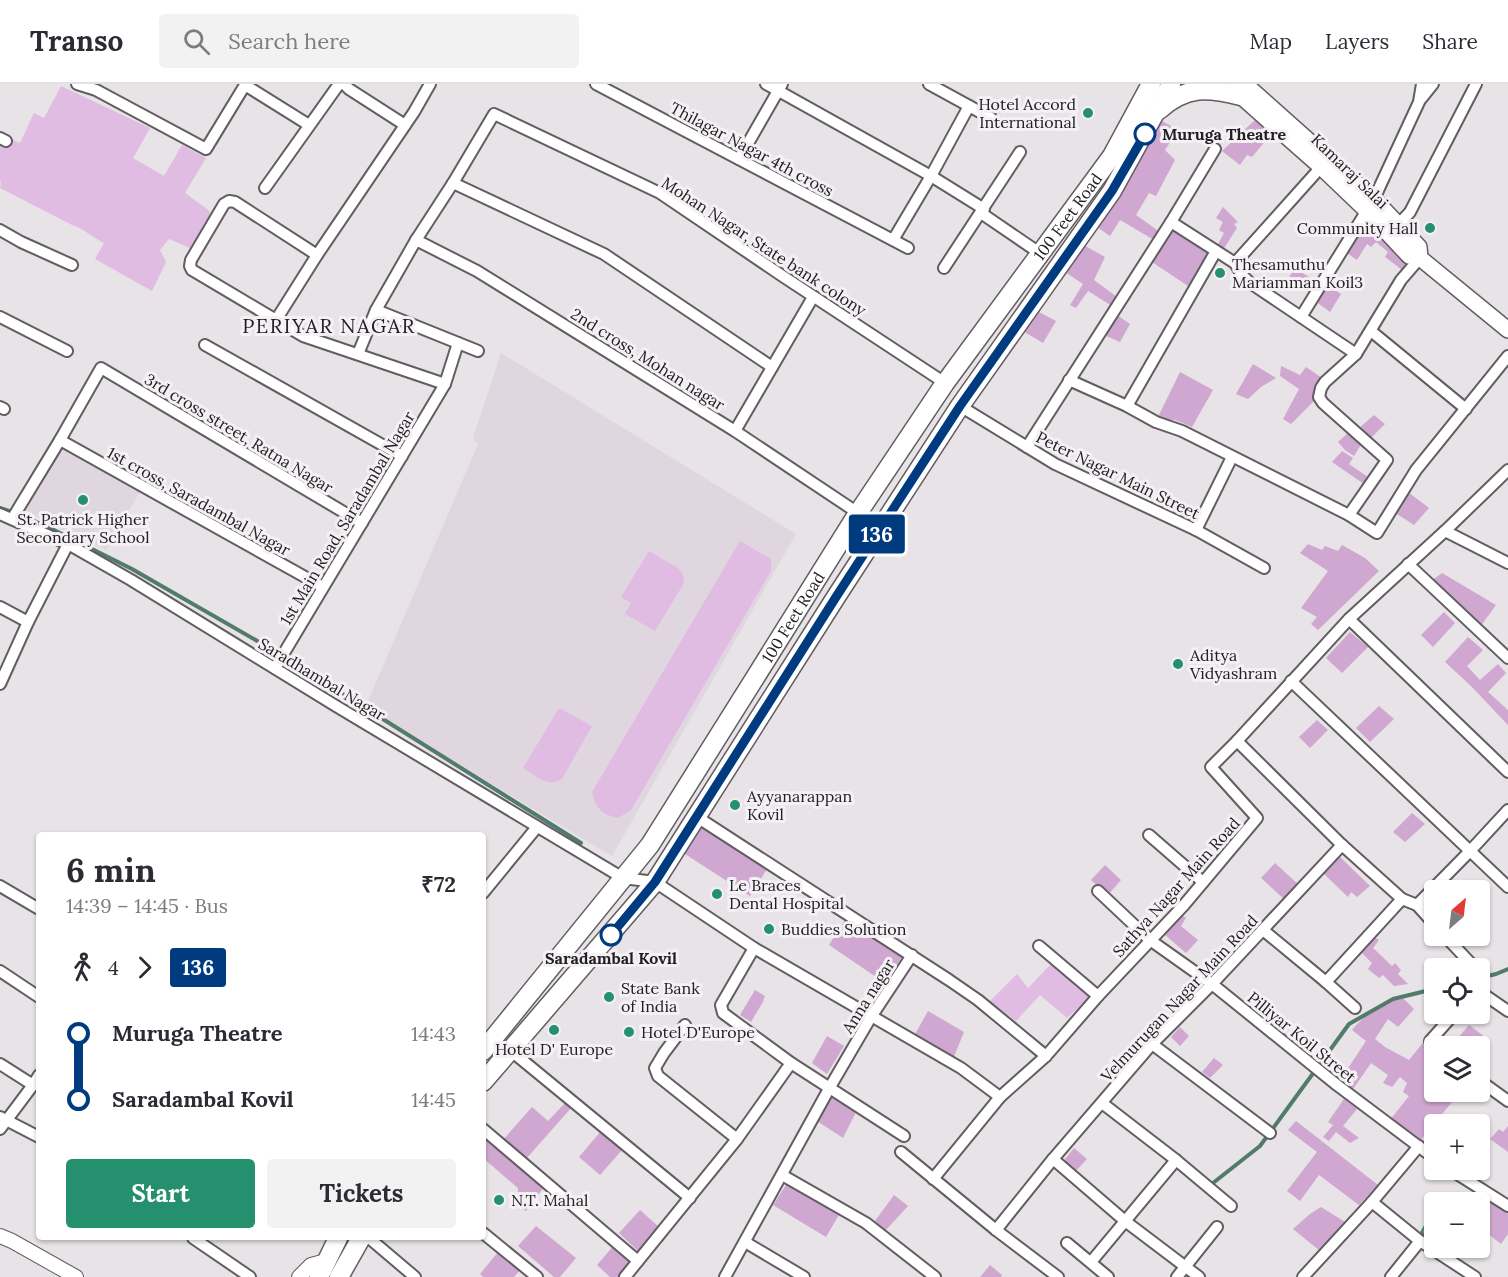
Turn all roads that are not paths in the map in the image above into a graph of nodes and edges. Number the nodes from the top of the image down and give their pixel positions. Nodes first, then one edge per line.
1 (77, 84) edge
2 (342, 84) edge
3 (430, 84) edge
4 (596, 84) edge
5 (766, 84) edge
6 (929, 84) edge
7 (1135, 84) edge
8 (1151, 84) edge
9 (1171, 84) edge
10 (1227, 84) edge
11 (1422, 84) edge
12 (1433, 84) edge
13 (1476, 84) edge
14 (780, 87) edge
15 (1243, 90) edge
16 (1419, 102) junction
17 (969, 106) junction
18 (1156, 112) junction
19 (992, 118) dead end
20 (309, 125) junction
21 (405, 125) junction
22 (1215, 149) dead end
23 (1020, 152) dead end
24 (1112, 156) junction
25 (739, 159) junction
26 (1321, 167) junction
27 (931, 176) junction
28 (453, 183) junction
29 (265, 188) dead end
30 (1370, 204) junction
31 (982, 211) junction
32 (1171, 222) junction
33 (1398, 225) junction
34 (0, 230) edge
35 (416, 240) junction
36 (893, 240) junction
37 (908, 248) dead end
38 (1216, 251) junction
39 (1041, 254) junction
40 (317, 255) junction
41 (1420, 258) junction
42 (1235, 263) junction
43 (72, 265) dead end
44 (944, 268) dead end
45 (813, 297) junction
46 (376, 310) junction
47 (0, 317) edge
48 (1301, 317) junction
49 (276, 320) junction
50 (1508, 330) edge
51 (1371, 331) junction
52 (458, 343) junction
53 (205, 345) dead end
54 (67, 351) dead end
55 (478, 351) dead end
56 (358, 354) junction
57 (1356, 354) junction
58 (1508, 356) edge
59 (772, 367) junction
60 (1069, 380) junction
61 (945, 383) junction
62 (446, 384) junction
63 (960, 406) junction
64 (1127, 406) junction
65 (1466, 409) junction
66 (735, 431) junction
67 (60, 440) junction
68 (1027, 447) junction
69 (402, 456) junction
70 (1232, 457) junction
71 (1506, 474) edge
72 (858, 513) junction
73 (0, 514) edge
74 (1349, 515) junction
75 (12, 519) junction
76 (362, 523) junction
77 (1196, 531) junction
78 (1445, 531) junction
79 (68, 544) junction
80 (1508, 563) edge
81 (1408, 564) junction
82 (1264, 568) dead end
83 (323, 587) junction
84 (0, 607) edge
85 (1349, 619) junction
86 (28, 622) junction
87 (1508, 658) edge
88 (275, 668) junction
89 (1291, 681) junction
90 (0, 684) edge
91 (1237, 741) junction
92 (1508, 772) edge
93 (1508, 810) edge
94 (697, 817) junction
95 (537, 827) junction
96 (1149, 835) dead end
97 (1342, 845) junction
98 (1471, 850) junction
99 (623, 878) junction
100 (655, 882) junction
101 (1203, 882) junction
102 (0, 886) edge
103 (1508, 887) edge
104 (486, 889) edge
105 (1098, 891) dead end
106 (1402, 899) junction
107 (1417, 905) junction
108 (36, 907) edge
109 (1424, 913) edge
110 (1263, 930) junction
111 (1150, 940) junction
112 (1039, 946) dead end
113 (1454, 946) edge
114 (754, 948) junction
115 (912, 955) junction
116 (1465, 958) edge
117 (0, 971) edge
118 (1326, 982) junction
119 (1212, 984) junction
120 (36, 995) edge
121 (1490, 995) edge
122 (1098, 996) junction
123 (1354, 1008) dead end
124 (1508, 1011) edge
125 (871, 1017) junction
126 (685, 1024) dead end
127 (1445, 1024) edge
128 (1434, 1036) edge
129 (1152, 1044) junction
130 (486, 1047) edge
131 (510, 1050) junction
132 (1046, 1056) junction
133 (791, 1063) junction
134 (0, 1064) edge
135 (486, 1079) edge
136 (36, 1080) edge
137 (830, 1087) junction
138 (1490, 1088) edge
139 (1000, 1097) junction
140 (1508, 1101) edge
141 (1102, 1103) junction
142 (2, 1122) edge
143 (486, 1132) edge
144 (1270, 1133) dead end
145 (36, 1136) edge
146 (903, 1136) dead end
147 (737, 1139) junction
148 (1419, 1146) junction
149 (1424, 1150) edge
150 (901, 1152) dead end
151 (1053, 1159) junction
152 (1176, 1160) junction
153 (782, 1175) junction
154 (933, 1179) junction
155 (1467, 1180) edge
156 (690, 1198) junction
157 (1372, 1202) junction
158 (1231, 1206) dead end
159 (1508, 1206) edge
160 (1125, 1221) junction
161 (1217, 1227) dead end
162 (996, 1230) junction
163 (486, 1235) edge
164 (0, 1236) edge
165 (196, 1240) edge
166 (337, 1240) edge
167 (360, 1240) edge
168 (371, 1240) edge
169 (1420, 1241) junction
170 (745, 1242) junction
171 (1067, 1243) dead end
172 (638, 1260) junction
173 (1090, 1262) junction
174 (1186, 1266) junction
175 (323, 1269) edge
176 (76, 1277) edge
177 (250, 1277) edge
178 (299, 1277) edge
179 (339, 1277) edge
180 (416, 1277) edge
181 (537, 1277) edge
182 (625, 1277) edge
183 (725, 1277) edge
184 (804, 1277) edge
185 (935, 1277) edge
186 (1058, 1277) edge
187 (1108, 1277) edge
188 (1177, 1277) edge
189 (1199, 1277) edge
190 (1302, 1277) edge
191 (1391, 1277) edge
192 (1475, 1277) edge

1 - 20 street
2 - 20 street
2 - 21 street
3 - 21 street
4 - 25 street, Thilagar Nagar 4th cross
5 - 14 street
6 - 17 street
7 - 24 highway
8 - 24 highway, 100 Feet Road
9 - 18 highway, 100 Feet Road
10 - 15 main road, Kamaraj Salai
11 - 16 street
12 - 16 street
13 - 33 street
14 - 25 street
14 - 27 street
15 - 18 highway
15 - 26 main road, Kamaraj Salai
15 - 30 main road, Kamaraj Salai
16 - 30 street
17 - 19 street
17 - 27 street
18 - 63 highway, 100 Feet Road
20 - 29 street
21 - 40 street
22 - 32 street
23 - 31 street
24 - 39 highway, 100 Feet Road
25 - 36 street, Thilagar Nagar 4th cross
26 - 30 main road, Kamaraj Salai
26 - 42 street
27 - 31 street
27 - 36 street
28 - 35 street
28 - 45 street, Mohan Nagar, State bank colony
28 - 59 street
30 - 33 main road, Kamaraj Salai
30 - 41 main road, Kamaraj Salai
30 - 48 street
31 - 39 street
31 - 44 street
32 - 38 street
32 - 60 street
33 - 41 main road, Kamaraj Salai
34 - 43 street
35 - 46 street
35 - 66 street, 2nd cross, Mohan nagar
36 - 37 street, Thilagar Nagar 4th cross
38 - 42 street
38 - 64 street
39 - 61 highway, 100 Feet Road
40 - 49 street
40 - 49 street
41 - 50 main road, Kamaraj Salai
41 - 51 street
42 - 48 street
45 - 59 street
45 - 61 street, Mohan Nagar, State bank colony
46 - 52 street
46 - 56 street
47 - 54 street
48 - 57 street
49 - 56 street
51 - 57 street
51 - 65 street
52 - 55 street
52 - 62 street, 1st Main Road, Saradambal Nagar
53 - 69 street
56 - 62 street
57 - 74 street
58 - 65 street
59 - 66 street
60 - 64 street
60 - 68 street
61 - 72 highway, 100 Feet Road
62 - 69 street, 1st Main Road, Saradambal Nagar
63 - 68 street, Peter Nagar Main Street
63 - 94 highway, 100 Feet Road
64 - 70 street
65 - 74 street
66 - 72 street, 2nd cross, Mohan nagar
67 - 75 street
67 - 76 street, 3rd cross street, Ratna Nagar
67 - 83 street, 1st cross, Saradambal Nagar
68 - 77 street, Peter Nagar Main Street
69 - 76 street, 1st Main Road, Saradambal Nagar
70 - 74 street
70 - 77 street
71 - 78 street, Sathya Nagar Main Road
72 - 99 highway, 100 Feet Road
73 - 75 street, Saradhambal Nagar
75 - 79 street, Saradhambal Nagar
76 - 83 street, 1st Main Road, Saradambal Nagar
77 - 82 street, Peter Nagar Main Street
78 - 80 street
78 - 81 street, Sathya Nagar Main Road
79 - 86 street
79 - 88 street, Saradhambal Nagar
81 - 85 street, Sathya Nagar Main Road
81 - 87 street
83 - 88 street, 1st Main Road, Saradambal Nagar
84 - 86 street
85 - 89 street, Sathya Nagar Main Road
85 - 92 street
86 - 90 street
88 - 95 street, Saradhambal Nagar
89 - 91 street, Sathya Nagar Main Road
89 - 98 street
91 - 97 street
91 - 101 street, Sathya Nagar Main Road
93 - 98 street
94 - 100 highway, 100 Feet Road
94 - 115 street, Anna nagar
95 - 99 street, Saradhambal Nagar
95 - 104 street
96 - 101 street
97 - 106 street
97 - 110 street, Velmurugan Nagar Main Road
98 - 103 street
98 - 107 street
99 - 100 street
99 - 130 highway, 100 Feet Road
100 - 114 street
100 - 131 highway, 100 Feet Road
101 - 111 street, Sathya Nagar Main Road
102 - 108 street
105 - 111 street, Pilliyar Koil Street
106 - 107 street
106 - 118 street
107 - 109 street
110 - 118 street
110 - 119 street, Velmurugan Nagar Main Road
111 - 119 street, Pilliyar Koil Street
111 - 122 street, Sathya Nagar Main Road
112 - 122 street
113 - 116 street
114 - 125 street
114 - 133 street
115 - 125 street, Anna nagar
115 - 132 street
117 - 120 street
118 - 123 street
119 - 129 street, Velmurugan Nagar Main Road
119 - 148 street, Pilliyar Koil Street
121 - 124 street
122 - 132 street, Sathya Nagar Main Road
125 - 137 street, Anna nagar
125 - 139 street
126 - 147 street
127 - 128 street
129 - 141 street, Velmurugan Nagar Main Road
129 - 144 street
131 - 135 highway, 100 Feet Road
131 - 156 street
132 - 139 street, Sathya Nagar Main Road
133 - 137 street
133 - 147 street
134 - 136 street
136 - 142 street
137 - 146 street
137 - 153 street, Anna nagar
138 - 140 street
139 - 154 street, Sathya Nagar Main Road
141 - 151 street, Velmurugan Nagar Main Road
141 - 152 street
142 - 145 street
143 - 172 street
147 - 156 street
148 - 149 street, Pilliyar Koil Street
148 - 157 street
150 - 154 street
151 - 160 street
151 - 162 street, Velmurugan Nagar Main Road
152 - 158 street
152 - 160 street
153 - 170 street, Anna nagar
153 - 185 street
154 - 162 street
155 - 159 street
156 - 172 street
157 - 169 street
157 - 190 street
160 - 173 street
160 - 174 street
161 - 174 street
162 - 186 street
163 - 181 street
164 - 176 street
165 - 177 street
166 - 175 highway
167 - 179 highway
168 - 180 street
169 - 191 street
169 - 192 street
170 - 183 street, Anna nagar
170 - 184 street
171 - 173 street
172 - 182 street
173 - 187 street
174 - 188 street
174 - 189 street
175 - 178 street

